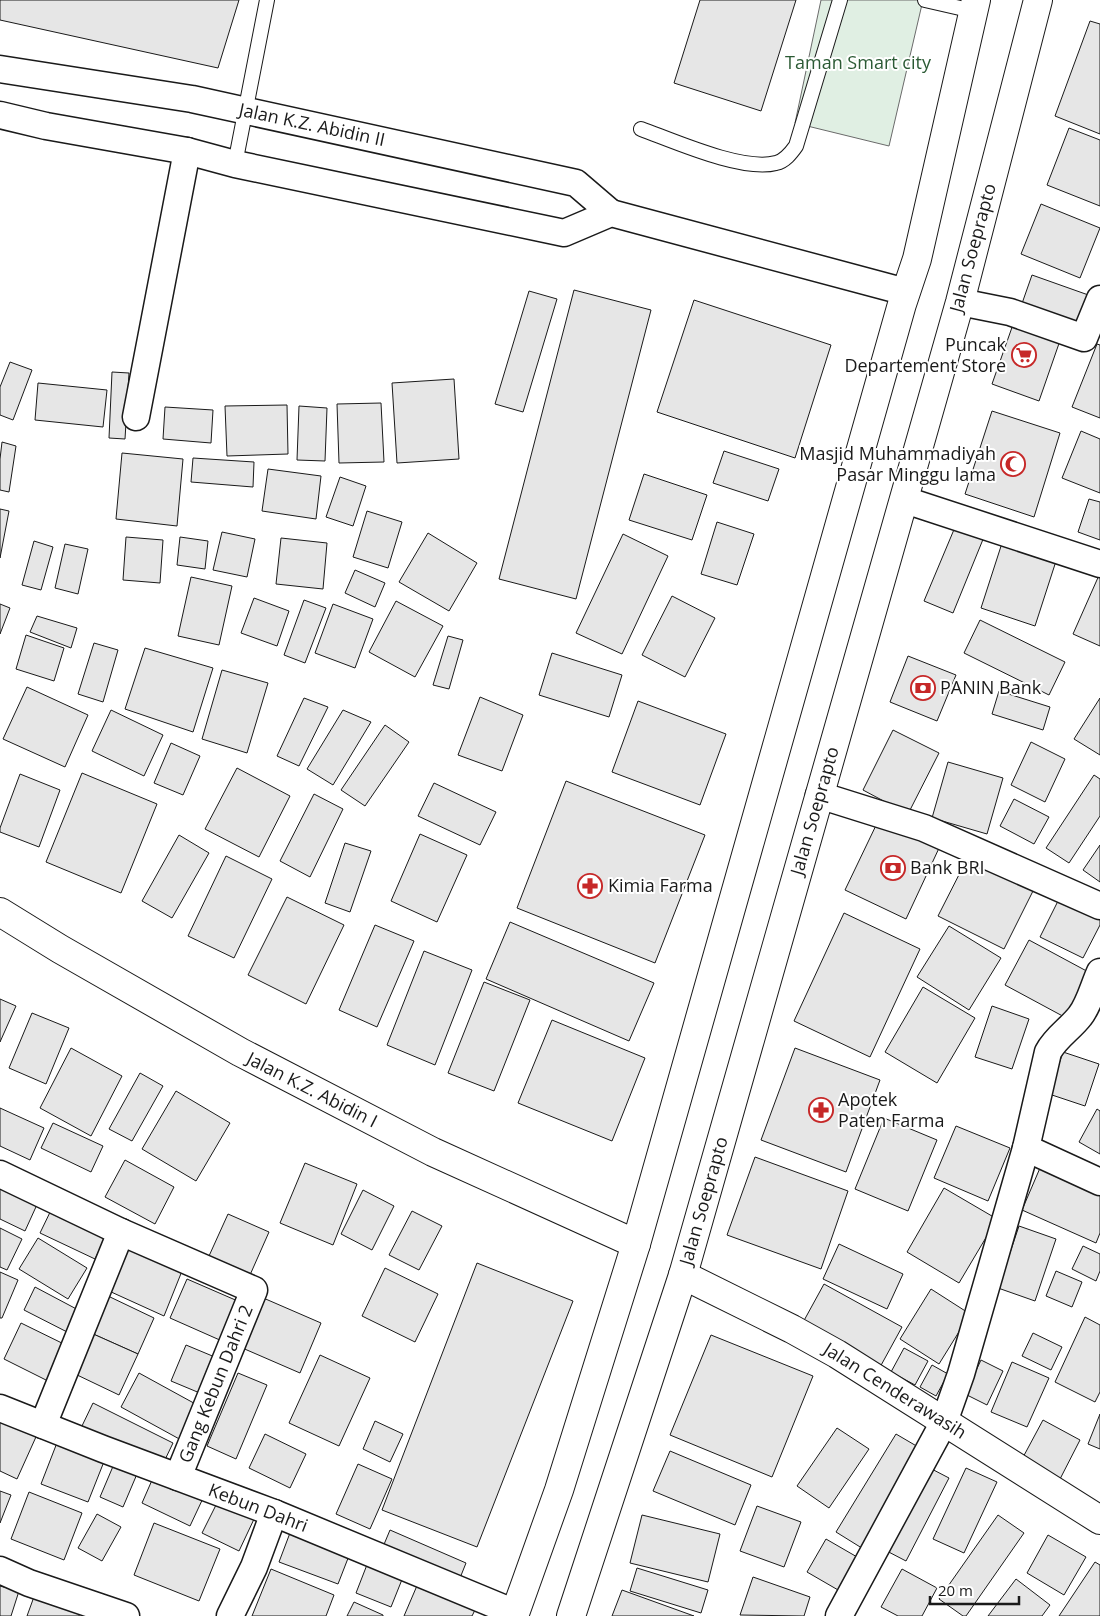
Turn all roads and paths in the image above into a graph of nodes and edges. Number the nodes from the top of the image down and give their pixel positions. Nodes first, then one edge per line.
1 (267, 0) edge
2 (840, 0) edge
3 (926, 0) edge
4 (1038, 0) edge
5 (974, 5) edge
6 (0, 69) edge
7 (244, 110) junction
8 (0, 115) edge
9 (641, 129) dead end
10 (187, 151) junction
11 (234, 164) junction
12 (611, 213) junction
13 (906, 292) junction
14 (1100, 299) edge
15 (960, 302) junction
16 (136, 417) dead end
17 (905, 500) junction
18 (1100, 564) edge
19 (819, 795) junction
20 (1100, 906) edge
21 (0, 912) edge
22 (1100, 972) edge
23 (1026, 1148) junction
24 (0, 1174) edge
25 (1100, 1182) edge
26 (121, 1232) junction
27 (636, 1244) junction
28 (684, 1275) junction
29 (0, 1408) edge
30 (944, 1422) junction
31 (43, 1425) junction
32 (178, 1477) junction
33 (274, 1513) junction
34 (1100, 1520) edge
35 (0, 1570) edge
36 (514, 1615) edge
37 (126, 1616) edge
38 (230, 1616) edge
39 (571, 1616) edge
40 (840, 1616) edge

1 - 7 lane
2 - 9 lane
3 - 5 lane
4 - 15 main road, Jalan Soeprapto
5 - 13 main road
6 - 7 street, Jalan K.Z. Abidin II
7 - 11 lane
7 - 12 street, Jalan K.Z. Abidin II
8 - 10 street
10 - 11 street
10 - 16 street
11 - 12 street
12 - 13 street
13 - 27 main road
14 - 15 street
15 - 17 main road, Jalan Soeprapto
17 - 18 street
17 - 19 main road, Jalan Soeprapto
19 - 20 street
19 - 28 main road, Jalan Soeprapto
21 - 27 main road, Jalan K.Z. Abidin I
22 - 23 street
23 - 25 street
23 - 30 street
24 - 26 street
26 - 31 street
26 - 32 street, Gang Kebun Dahri 2
27 - 36 main road
28 - 30 main road, Jalan Cenderawasih
28 - 39 main road, Jalan Soeprapto
29 - 31 street, Kebun Dahri
30 - 34 main road, Jalan Cenderawasih
30 - 40 street
31 - 32 street, Kebun Dahri
32 - 33 street, Kebun Dahri
33 - 36 street, Kebun Dahri
33 - 38 street
35 - 37 street

